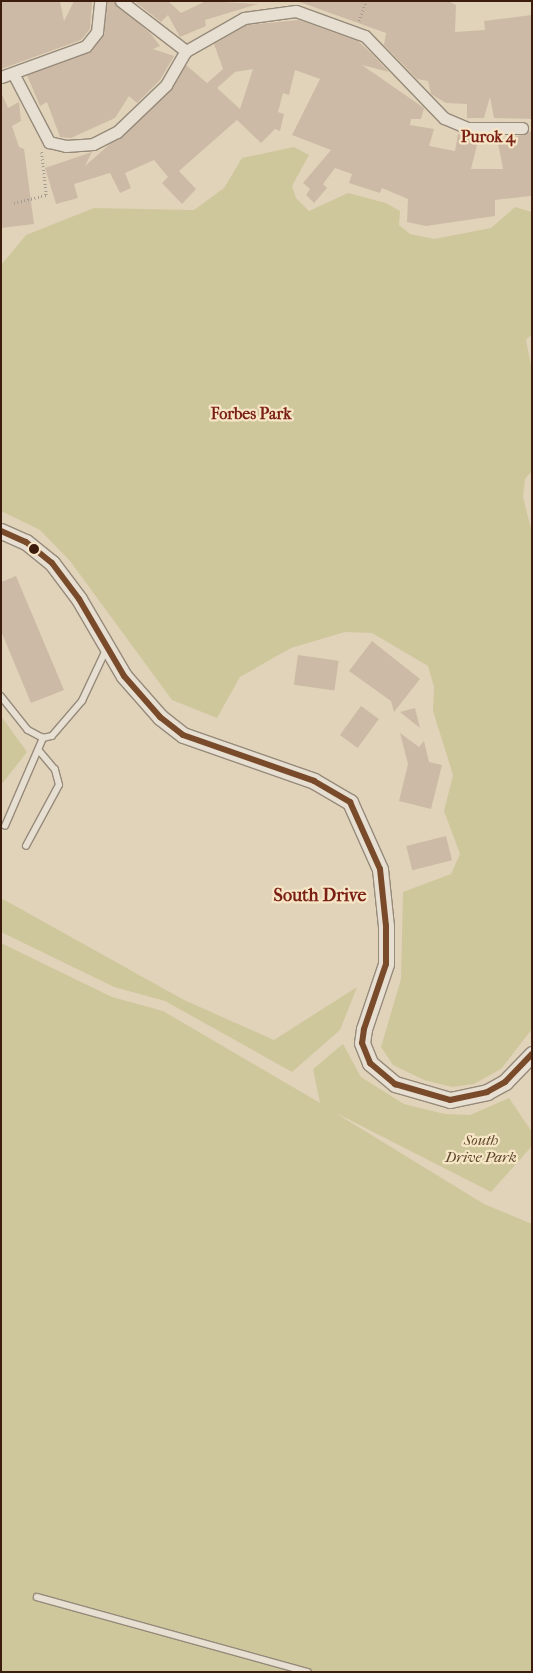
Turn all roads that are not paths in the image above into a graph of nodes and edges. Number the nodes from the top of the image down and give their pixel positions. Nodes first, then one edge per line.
1 (100, 1) edge
2 (122, 1) edge
3 (186, 52) junction
4 (14, 75) junction
5 (1, 77) edge
6 (522, 128) dead end
7 (1, 531) edge
8 (107, 648) junction
9 (1, 696) edge
10 (43, 738) junction
11 (39, 751) junction
12 (5, 826) dead end
13 (26, 846) dead end
14 (530, 1061) edge
15 (36, 1597) dead end
16 (308, 1672) edge

1 - 4 street
2 - 3 street
3 - 4 street
3 - 6 street
4 - 5 street
7 - 8 main road
8 - 10 lane
8 - 14 main road
9 - 10 lane
10 - 11 lane
11 - 12 lane
11 - 13 lane
15 - 16 lane

